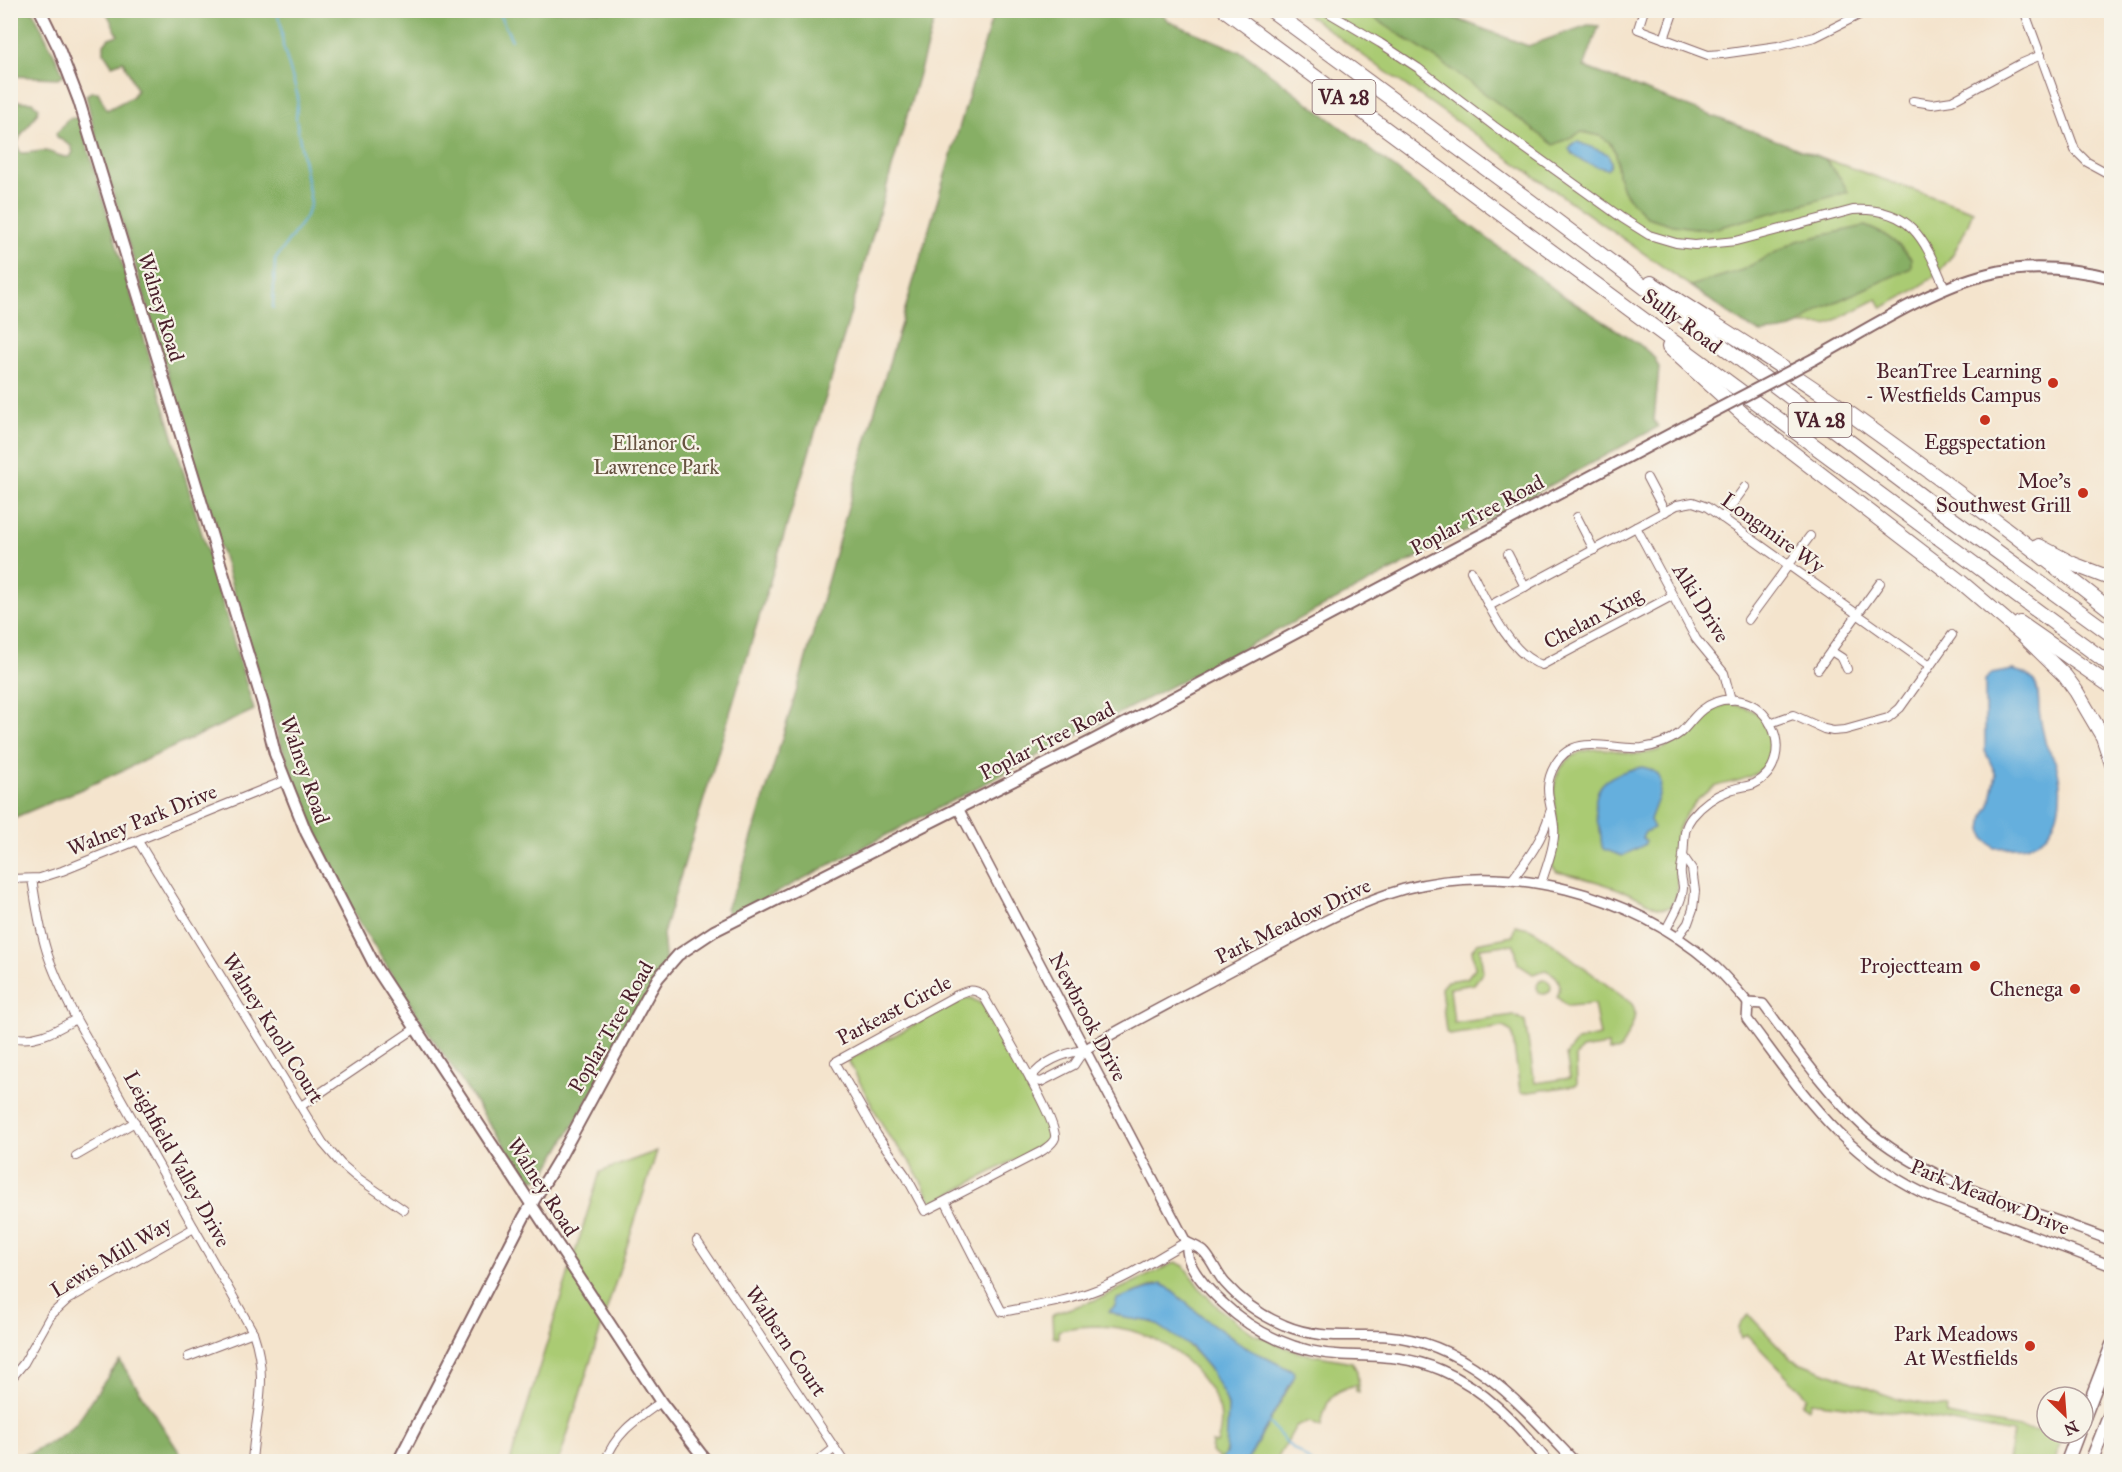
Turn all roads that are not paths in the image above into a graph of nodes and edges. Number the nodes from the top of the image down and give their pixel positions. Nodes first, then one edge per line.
1 (40, 10) edge
2 (1226, 10) edge
3 (1271, 10) edge
4 (1324, 10) edge
5 (1644, 10) edge
6 (1674, 10) edge
7 (1869, 10) edge
8 (2024, 10) edge
9 (1664, 39) junction
10 (2041, 55) junction
11 (1913, 100) dead end
12 (2111, 176) edge
13 (1530, 201) junction
14 (1563, 259) junction
15 (2112, 278) edge
16 (1945, 288) junction
17 (1647, 478) dead end
18 (1745, 486) dead end
19 (1665, 512) junction
20 (1577, 517) dead end
21 (1722, 518) junction
22 (1999, 521) junction
23 (1636, 527) junction
24 (1810, 536) dead end
25 (1594, 550) junction
26 (1508, 554) dead end
27 (1788, 566) junction
28 (1471, 571) dead end
29 (2112, 579) edge
30 (1961, 582) junction
31 (1880, 583) dead end
32 (1525, 587) junction
33 (1672, 596) junction
34 (1489, 606) junction
35 (2112, 611) edge
36 (1858, 615) junction
37 (1748, 620) dead end
38 (1952, 635) dead end
39 (2112, 635) edge
40 (1831, 651) junction
41 (1930, 666) junction
42 (2112, 666) edge
43 (1818, 669) dead end
44 (1847, 669) dead end
45 (2112, 687) edge
46 (1731, 700) junction
47 (1770, 723) junction
48 (2112, 764) edge
49 (284, 781) junction
50 (958, 808) junction
51 (1551, 810) junction
52 (138, 841) junction
53 (1683, 856) junction
54 (10, 879) edge
55 (32, 879) junction
56 (1511, 881) junction
57 (1541, 884) junction
58 (1666, 930) junction
59 (1677, 938) junction
60 (1748, 1003) junction
61 (76, 1019) junction
62 (416, 1029) junction
63 (10, 1037) edge
64 (1084, 1050) junction
65 (1030, 1080) junction
66 (301, 1106) junction
67 (135, 1122) junction
68 (76, 1156) dead end
69 (945, 1201) junction
70 (531, 1204) junction
71 (404, 1210) dead end
72 (194, 1228) junction
73 (697, 1241) dead end
74 (2112, 1241) edge
75 (1186, 1242) junction
76 (2112, 1266) edge
77 (253, 1332) junction
78 (2112, 1345) edge
79 (188, 1357) dead end
80 (10, 1380) edge
81 (2095, 1389) edge
82 (661, 1402) junction
83 (2112, 1408) edge
84 (2073, 1445) edge
85 (835, 1448) junction
86 (252, 1461) edge
87 (398, 1461) edge
88 (604, 1461) edge
89 (707, 1461) edge
90 (817, 1461) edge
91 (844, 1461) edge
92 (1548, 1461) edge
93 (1575, 1461) edge
94 (2067, 1461) edge
95 (2091, 1461) edge

1 - 49 main road, Walney Road
2 - 14 highway, Sully Road / VA 28
3 - 13 highway, Sully Road / VA 28
4 - 16 street
5 - 9 street
6 - 9 street
7 - 9 street
8 - 10 street
10 - 11 street
10 - 12 street
13 - 22 highway
13 - 39 highway, Sully Road / VA 28
14 - 30 highway
14 - 42 highway, Sully Road / VA 28
15 - 16 main road, Poplar Tree Road
16 - 50 main road, Poplar Tree Road, bridge
17 - 19 street
18 - 21 street
19 - 21 street, Longmire Wy
19 - 23 street, Longmire Wy
20 - 25 street
21 - 27 street, Longmire Wy
22 - 29 highway
22 - 35 highway
23 - 25 street, Longmire Wy
23 - 33 street, Alki Drive
24 - 27 street
25 - 32 street, Longmire Wy
26 - 32 street
27 - 36 street, Longmire Wy
27 - 37 street
28 - 34 street, Chelan Xing
30 - 45 highway
30 - 48 highway
31 - 36 street
32 - 34 street, Longmire Wy
33 - 34 street, Chelan Xing
33 - 46 street, Alki Drive
36 - 40 street
36 - 41 street, Longmire Wy
38 - 41 street
40 - 43 street
40 - 44 street
41 - 47 street
46 - 47 street
46 - 51 street
47 - 53 street
49 - 52 street, Walney Park Drive
49 - 62 main road, Walney Road
50 - 64 street, Newbrook Drive
50 - 70 main road, Poplar Tree Road
51 - 56 street
51 - 57 street
52 - 55 street, Walney Park Drive
52 - 66 street, Walney Knoll Court
53 - 58 street
53 - 59 street
54 - 55 street, Walney Park Drive
55 - 61 street, Leighfield Valley Drive
56 - 57 street, Park Meadow Drive
56 - 64 street, Park Meadow Drive
57 - 58 street, Park Meadow Drive
58 - 59 street, Park Meadow Drive
59 - 60 street, Park Meadow Drive
60 - 74 street, Park Meadow Drive
60 - 76 street, Park Meadow Drive
61 - 63 street
61 - 67 street, Leighfield Valley Drive
62 - 66 street
62 - 70 main road, Walney Road
64 - 65 street, Park Meadow Drive
64 - 65 street, Park Meadow Drive
64 - 75 street, Newbrook Drive
65 - 69 street, Parkeast Circle
65 - 69 street, Parkeast Circle
66 - 71 street, Walney Knoll Court
67 - 68 street
67 - 72 street, Leighfield Valley Drive
69 - 75 street
70 - 82 main road, Walney Road
70 - 87 main road, Poplar Tree Road
72 - 77 street, Leighfield Valley Drive
72 - 80 street, Lewis Mill Way
73 - 85 street, Walbern Court
75 - 92 street, Newbrook Drive
75 - 93 street, Newbrook Drive
77 - 79 street
77 - 86 street, Leighfield Valley Drive
78 - 81 main road
82 - 88 street
82 - 89 main road, Walney Road
83 - 95 main road
84 - 94 main road
85 - 90 street
85 - 91 street, Walbern Court

